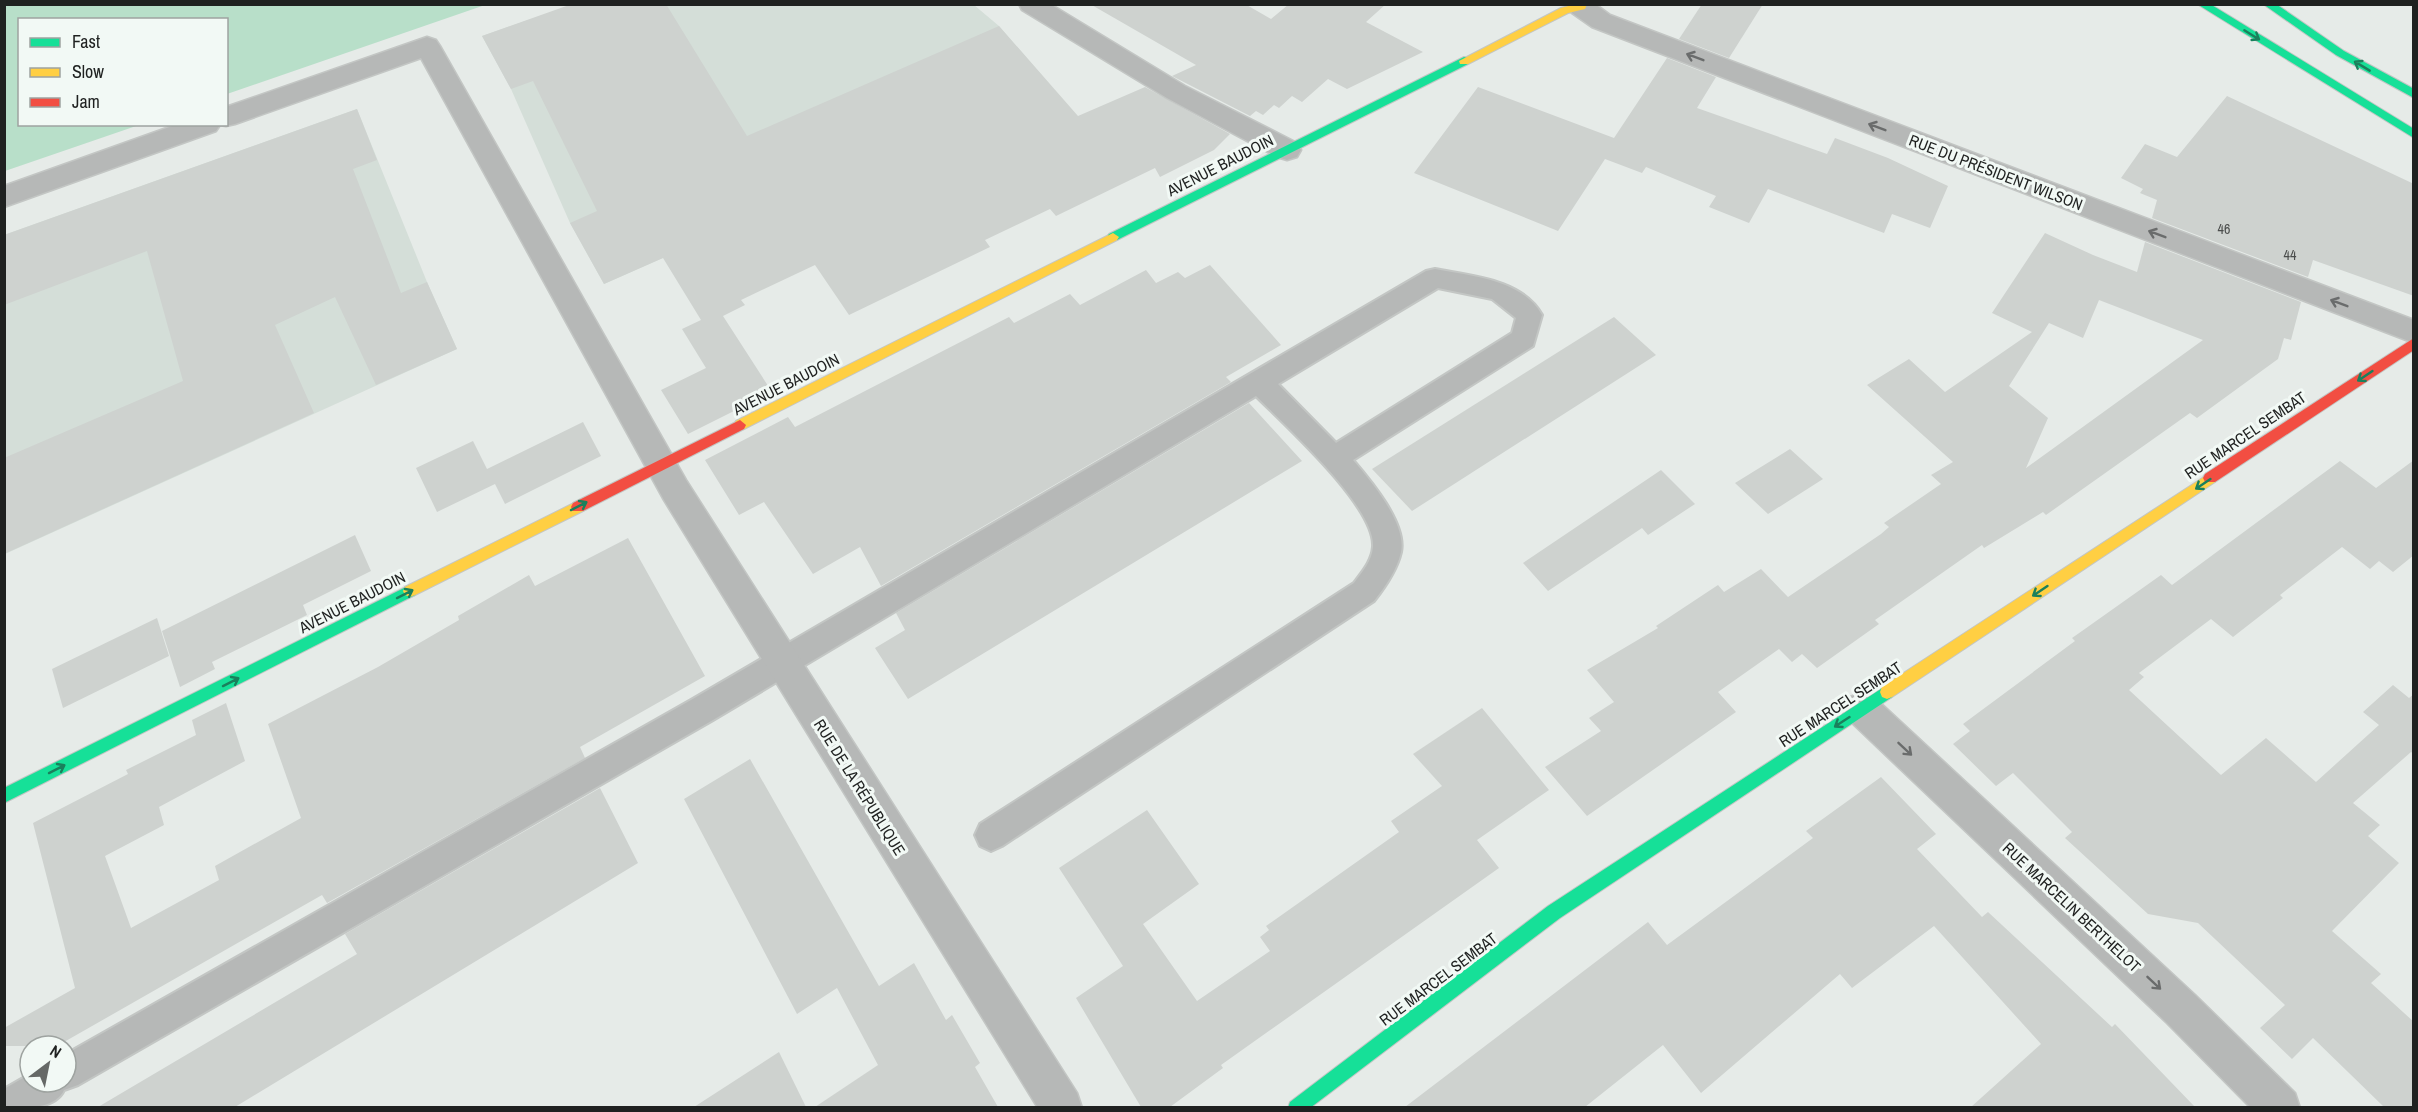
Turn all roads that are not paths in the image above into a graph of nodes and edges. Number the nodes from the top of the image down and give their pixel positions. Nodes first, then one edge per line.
1 (1031, 4) edge
2 (2202, 4) edge
3 (2268, 4) edge
4 (1582, 6) edge
5 (2414, 94) edge
6 (228, 116) edge
7 (201, 126) edge
8 (2414, 134) edge
9 (1287, 150) junction
10 (4, 197) edge
11 (2414, 332) edge
12 (2414, 343) edge
13 (1258, 381) junction
14 (1334, 458) junction
15 (662, 465) junction
16 (781, 662) junction
17 (1862, 709) junction
18 (4, 796) edge
19 (991, 835) dead end
20 (78, 1066) edge
21 (28, 1094) edge
22 (5, 1107) edge
23 (1062, 1107) edge
24 (1296, 1107) edge
25 (2280, 1107) edge

1 - 9 street
2 -> 8 street
5 -> 3 street
4 - 9 street, AVENUE BAUDOIN
11 -> 4 street, RUE DU PRÉSIDENT WILSON
6 - 15 street, RUE DE LA RÉPUBLIQUE
7 - 10 street
9 - 15 street, AVENUE BAUDOIN
12 -> 17 street, RUE MARCEL SEMBAT
13 - 14 lane
13 - 14 lane
13 - 16 lane
14 - 19 lane
15 - 16 street, RUE DE LA RÉPUBLIQUE
18 -> 15 street, AVENUE BAUDOIN
16 - 20 lane
16 - 23 street, RUE DE LA RÉPUBLIQUE
17 -> 24 street, RUE MARCEL SEMBAT
17 -> 25 street, RUE MARCELIN BERTHELOT
21 - 22 lane

